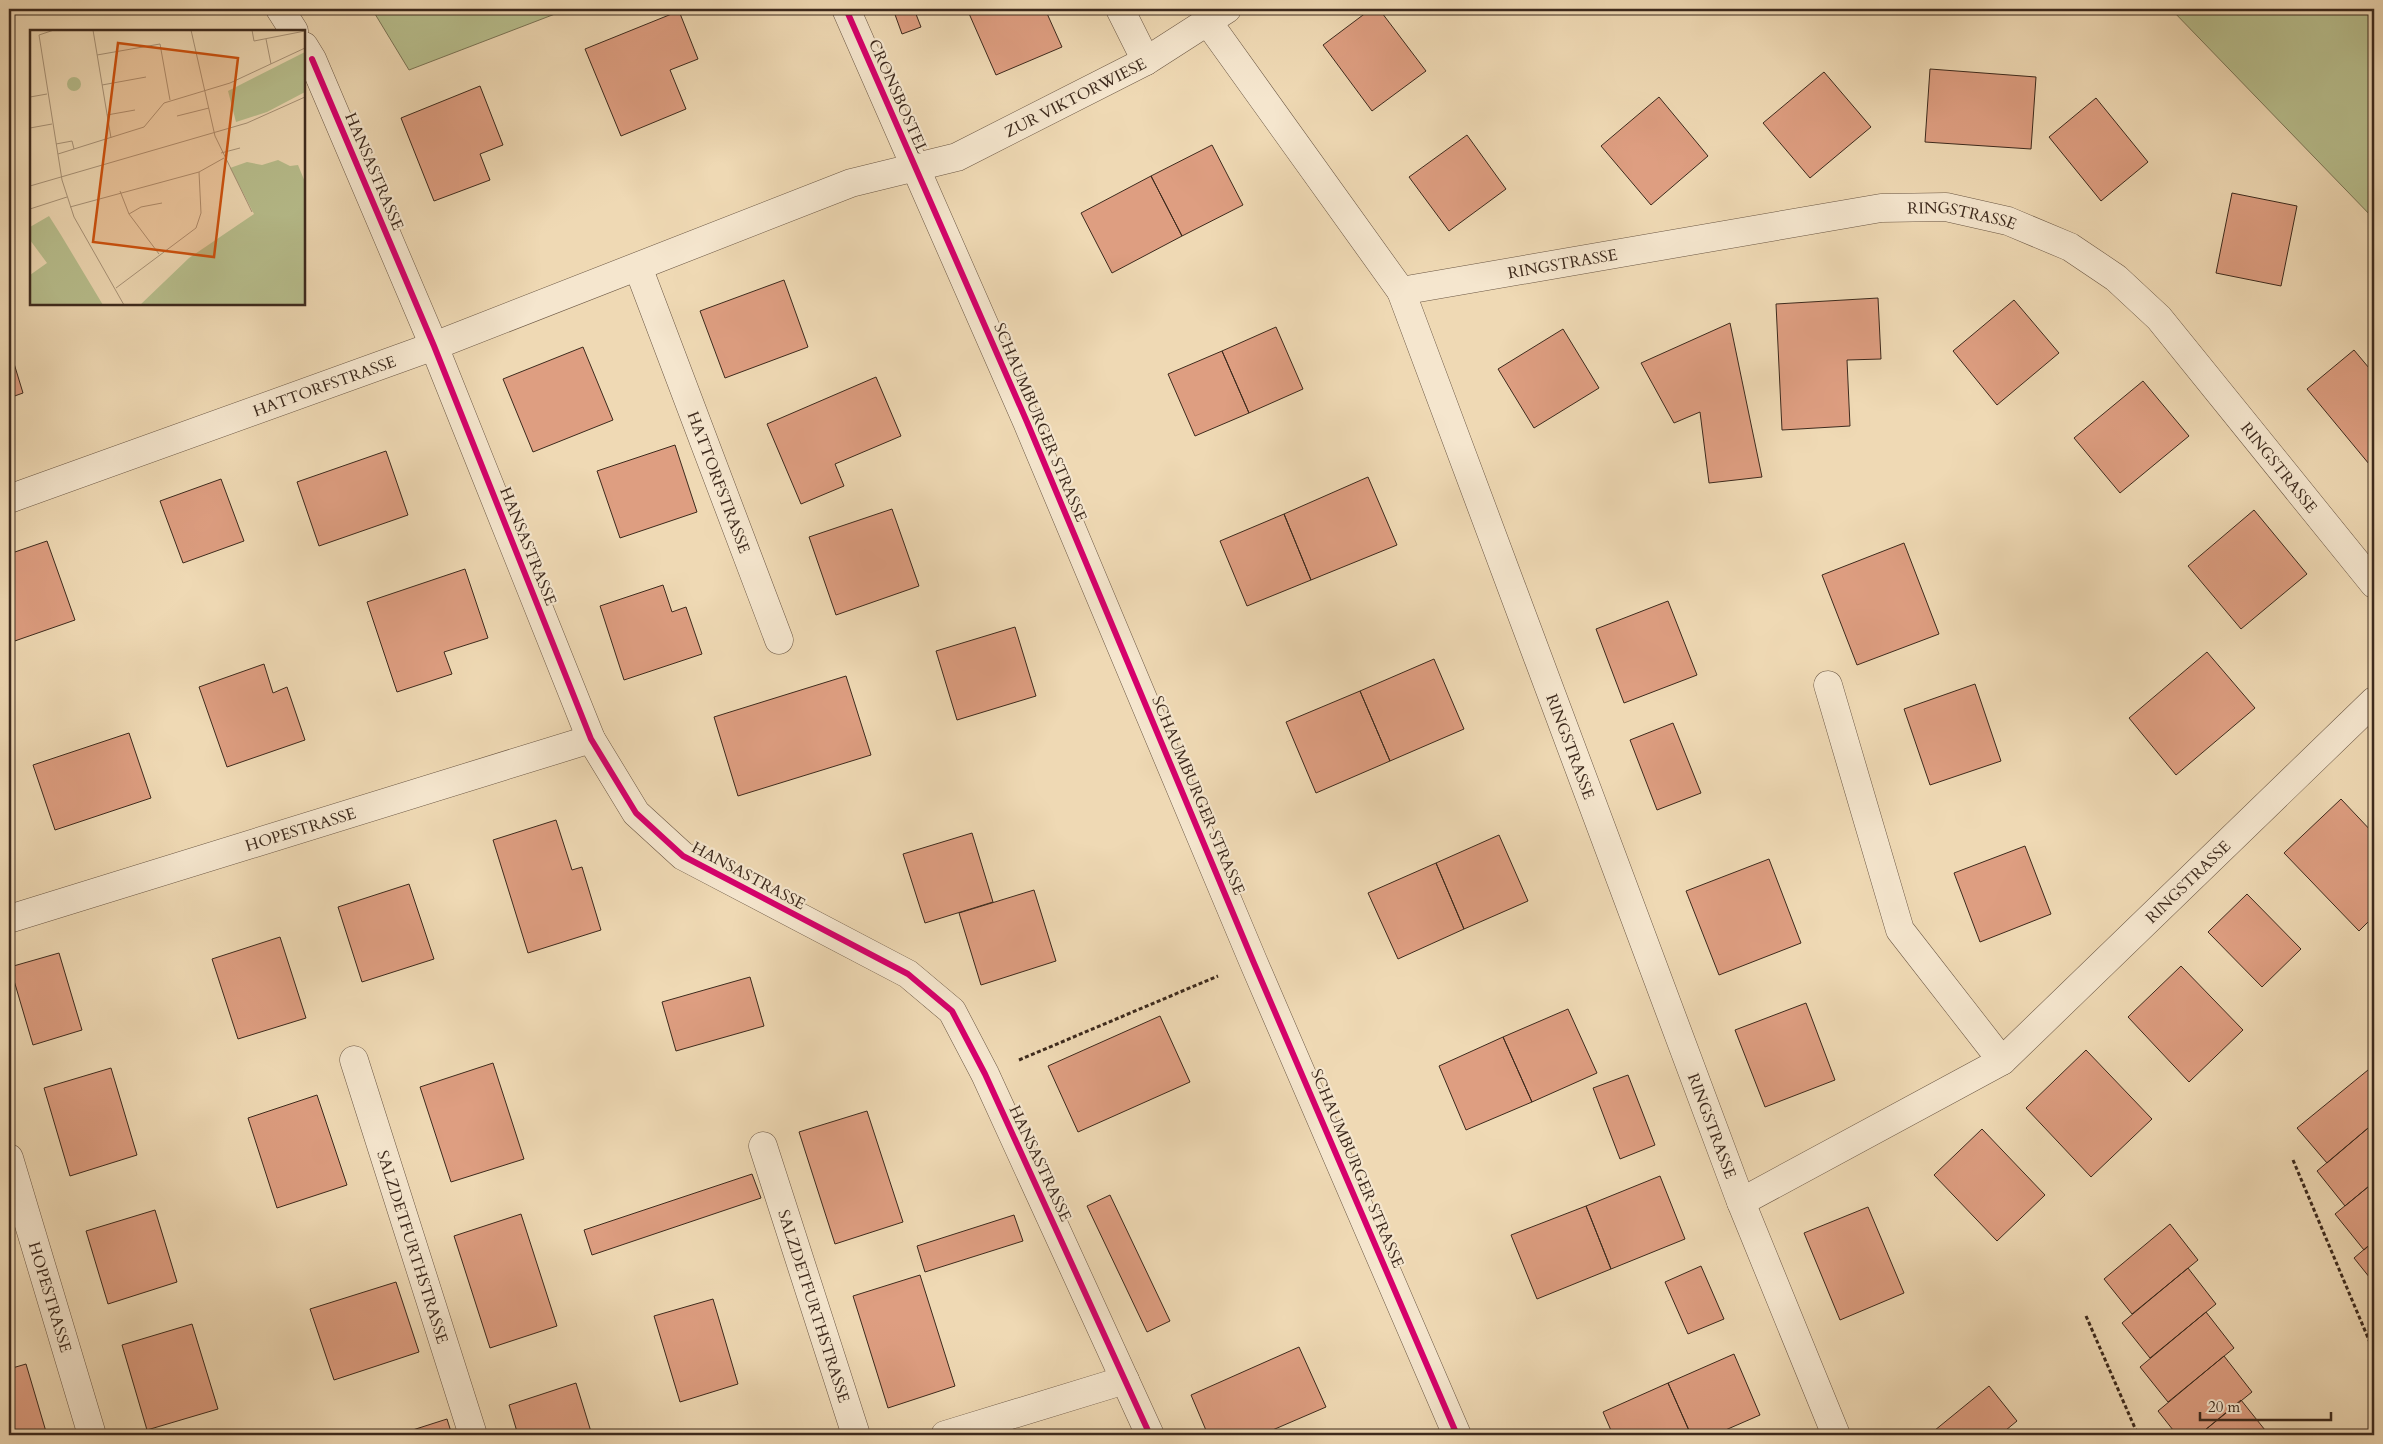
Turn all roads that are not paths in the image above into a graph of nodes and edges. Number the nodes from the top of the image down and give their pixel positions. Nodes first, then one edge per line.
1 (280, 9) edge
2 (846, 9) edge
3 (1120, 9) edge
4 (1218, 15) edge
5 (293, 30) edge
6 (308, 53) edge
7 (1146, 62) junction
8 (915, 166) junction
9 (638, 268) junction
10 (1401, 291) junction
11 (434, 346) junction
12 (9, 498) edge
13 (2374, 584) edge
14 (780, 640) dead end
15 (1828, 685) dead end
16 (2374, 701) edge
17 (591, 739) junction
18 (9, 919) edge
19 (354, 1060) dead end
20 (2002, 1061) junction
21 (763, 1146) dead end
22 (9, 1158) edge
23 (1741, 1202) junction
24 (1125, 1380) junction
25 (92, 1435) edge
26 (473, 1435) edge
27 (856, 1435) edge
28 (945, 1435) edge
29 (1150, 1435) edge
30 (1457, 1435) edge
31 (1836, 1435) edge

1 - 5 street
2 - 8 street, CRONSBOSTEL
3 - 7 street
4 - 7 street, ZUR VIKTORWIESE
4 - 10 street, RINGSTRASSE
6 - 11 street, HANSASTRASSE
7 - 8 street, ZUR VIKTORWIESE
8 - 9 street, HATTORFSTRASSE
8 - 30 street, SCHAUMBURGER STRASSE
9 - 11 street, HATTORFSTRASSE
9 - 14 street, HATTORFSTRASSE
10 - 13 street, RINGSTRASSE
10 - 23 street, RINGSTRASSE
11 - 12 street, HATTORFSTRASSE
11 - 17 street, HANSASTRASSE
15 - 20 street
16 - 20 street, RINGSTRASSE
17 - 18 street, HOPESTRASSE
17 - 24 street, HANSASTRASSE
19 - 26 street, SALZDETFURTHSTRASSE
20 - 23 street, RINGSTRASSE
21 - 27 street, SALZDETFURTHSTRASSE
22 - 25 street, HOPESTRASSE
23 - 31 street, RINGSTRASSE
24 - 28 street
24 - 29 street, HANSASTRASSE

